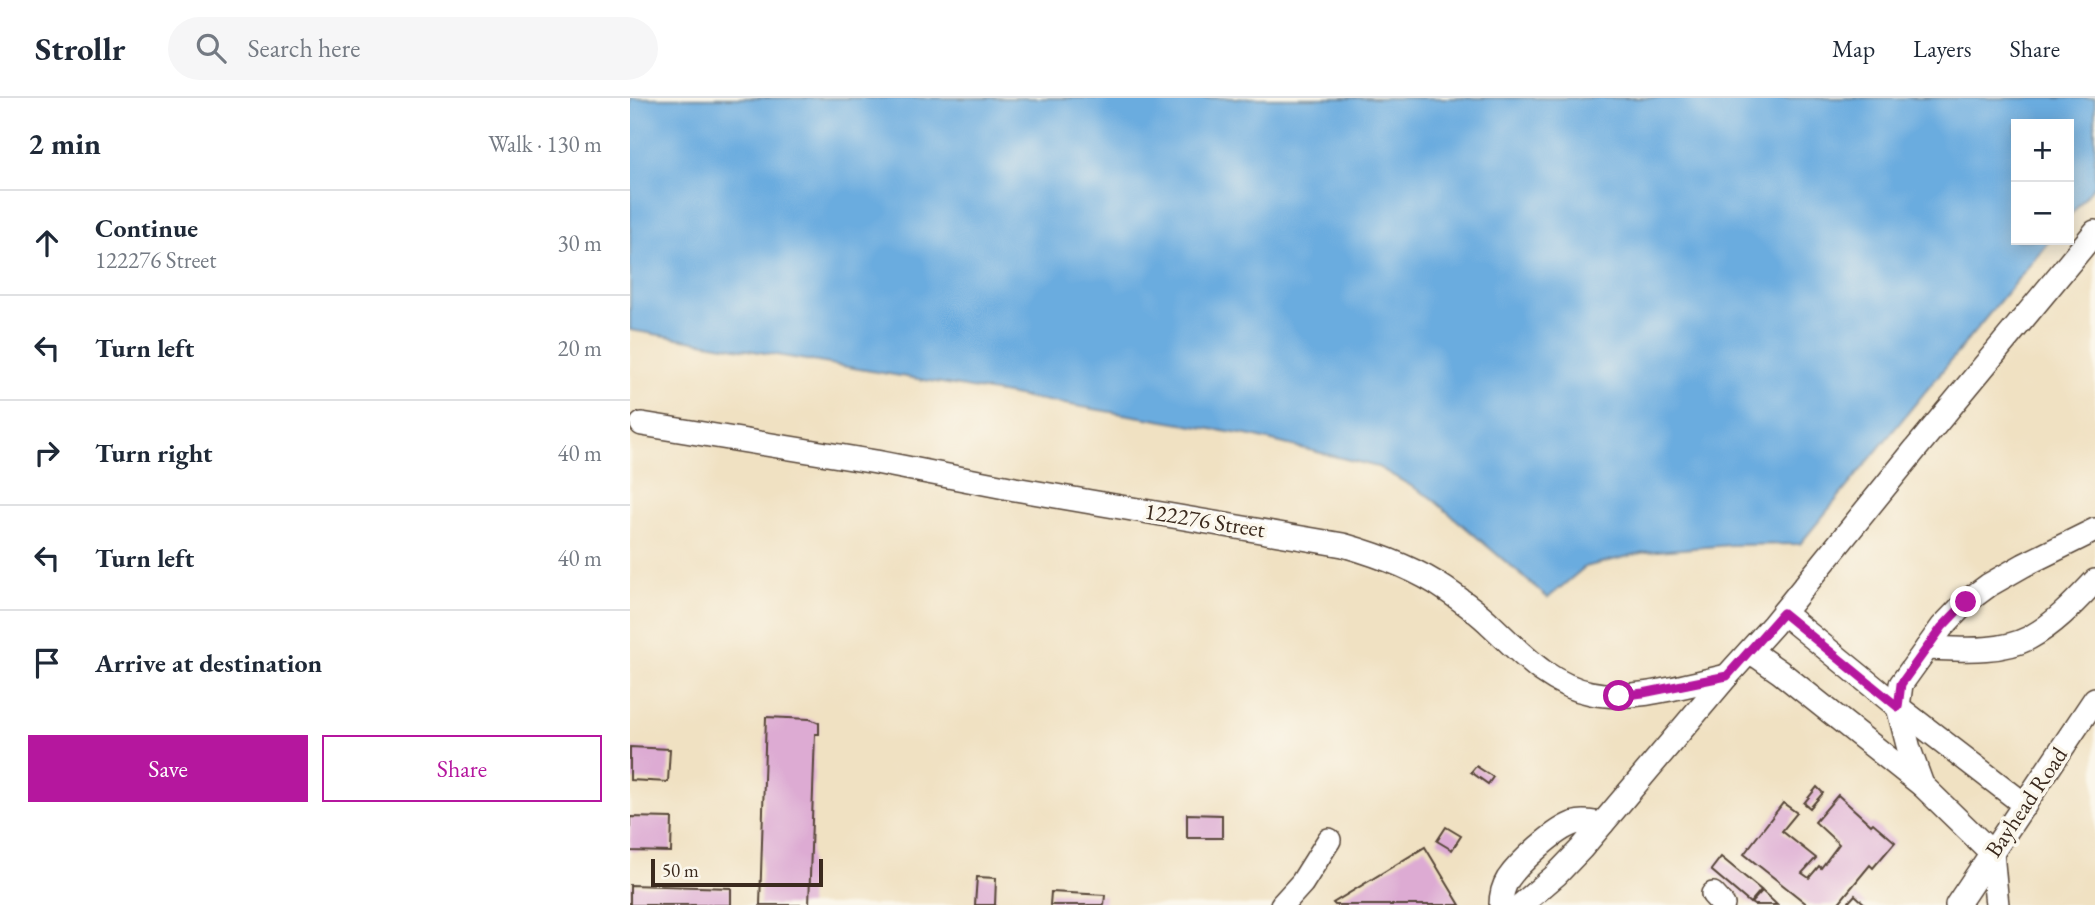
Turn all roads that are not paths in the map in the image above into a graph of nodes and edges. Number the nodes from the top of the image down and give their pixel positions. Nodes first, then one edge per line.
1 (2095, 232) edge
2 (642, 424) dead end
3 (2095, 530) edge
4 (2095, 581) edge
5 (1783, 613) junction
6 (1927, 648) junction
7 (1750, 651) junction
8 (1727, 676) junction
9 (2095, 699) edge
10 (1898, 707) junction
11 (1922, 785) junction
12 (2025, 805) junction
13 (1602, 824) junction
14 (1329, 840) dead end
15 (1992, 853) junction
16 (1282, 905) edge
17 (1501, 905) edge
18 (1521, 905) edge
19 (1956, 905) edge
20 (1997, 905) edge

1 - 5 street
2 - 8 street, 122276 Street
3 - 6 street
4 - 6 street
5 - 7 street
5 - 10 street
6 - 10 street
7 - 8 street
7 - 11 street
8 - 13 street
9 - 12 street, Bayhead Road
10 - 11 street
10 - 12 street
11 - 15 street
12 - 15 street, Bayhead Road
13 - 17 street
13 - 18 street
14 - 16 street
15 - 19 street, Bayhead Road
15 - 20 street

